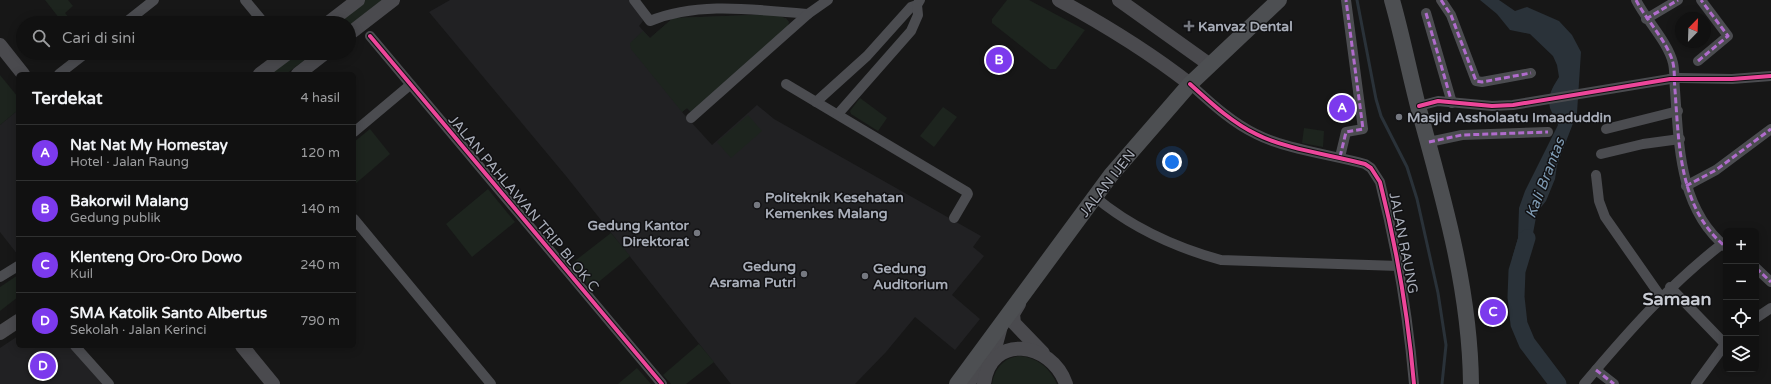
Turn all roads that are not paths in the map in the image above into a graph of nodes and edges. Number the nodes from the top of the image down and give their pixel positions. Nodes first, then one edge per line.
1 (154, 0) edge
2 (245, 0) edge
3 (358, 0) edge
4 (393, 0) edge
5 (634, 0) edge
6 (828, 0) edge
7 (1059, 0) edge
8 (1119, 0) edge
9 (1279, 0) edge
10 (1346, 0) edge
11 (1392, 0) edge
12 (1441, 0) edge
13 (1636, 0) edge
14 (1678, 0) edge
15 (1701, 0) edge
16 (919, 3) edge
17 (1426, 13) dead end
18 (808, 14) junction
19 (133, 16) edge
20 (258, 16) edge
21 (337, 16) edge
22 (1646, 19) junction
23 (356, 29) edge
24 (891, 30) junction
25 (370, 36) dead end
26 (904, 40) junction
27 (0, 45) edge
28 (77, 60) edge
29 (279, 60) edge
30 (316, 60) edge
31 (1698, 61) dead end
32 (1210, 65) junction
33 (21, 72) edge
34 (62, 72) edge
35 (263, 72) edge
36 (301, 72) edge
37 (1531, 73) dead end
38 (1771, 76) edge
39 (786, 84) dead end
40 (1190, 84) junction
41 (410, 85) junction
42 (816, 102) junction
43 (1452, 103) junction
44 (1418, 106) junction
45 (1678, 111) junction
46 (838, 114) junction
47 (691, 118) dead end
48 (1771, 128) edge
49 (1606, 129) dead end
50 (356, 130) edge
51 (1548, 132) dead end
52 (1680, 139) junction
53 (1429, 142) junction
54 (1601, 154) dead end
55 (1340, 157) junction
56 (1596, 175) dead end
57 (1686, 186) junction
58 (1095, 197) junction
59 (954, 218) dead end
60 (356, 221) edge
61 (1723, 245) edge
62 (1723, 247) edge
63 (1399, 266) junction
64 (16, 267) edge
65 (1759, 271) edge
66 (0, 277) edge
67 (1771, 282) edge
68 (1670, 288) junction
69 (1026, 291) junction
70 (1661, 297) junction
71 (1771, 308) edge
72 (1759, 316) edge
73 (16, 323) edge
74 (1002, 323) junction
75 (0, 333) edge
76 (1723, 340) edge
77 (1723, 347) edge
78 (77, 348) edge
79 (244, 348) edge
80 (1048, 358) junction
81 (991, 363) junction
82 (1596, 370) junction
83 (1611, 383) edge
84 (109, 384) edge
85 (273, 384) edge
86 (491, 384) edge
87 (662, 384) edge
88 (957, 384) edge
89 (965, 384) edge
90 (984, 384) edge
91 (1066, 384) edge
92 (1414, 384) edge
93 (1471, 384) edge
94 (1584, 384) edge
95 (1696, 384) edge

1 - 19 street
2 - 20 street
3 - 21 main road
4 - 23 main road
5 - 18 street
6 - 18 street
7 - 40 main road
8 - 32 main road
9 - 32 main road, JALAN IJEN
10 - 55 street
11 - 44 main road
12 - 37 street
13 - 22 street
14 - 22 street
15 - 31 street
16 - 24 street
16 - 26 street
17 - 43 street
18 - 47 street
22 - 45 street
24 - 26 street
24 - 42 street
25 - 41 street, JALAN PAHLAWAN TRIP BLOK C
26 - 46 street
27 - 33 main road
28 - 34 street
29 - 35 main road
30 - 36 main road
32 - 40 main road, JALAN IJEN
38 - 43 street, bridge
39 - 42 street
40 - 55 street, JALAN RAUNG
40 - 58 main road, JALAN IJEN
41 - 50 street
41 - 87 street, JALAN PAHLAWAN TRIP BLOK C
42 - 46 street
43 - 44 street
44 - 53 main road
45 - 49 street
45 - 52 street
46 - 59 street
48 - 57 street
51 - 53 street
52 - 54 street
52 - 57 street
53 - 93 main road
55 - 63 street, JALAN RAUNG
56 - 70 street
57 - 61 street
58 - 63 street
58 - 69 main road, JALAN IJEN
60 - 86 street
62 - 68 street
63 - 92 street, JALAN RAUNG
64 - 66 street
65 - 67 street
68 - 70 street
68 - 76 street
69 - 74 main road, JALAN IJEN
69 - 80 main road
70 - 82 street
71 - 72 street
73 - 75 main road
74 - 81 main road
74 - 88 main road, JALAN IJEN
77 - 95 street
78 - 84 street
79 - 85 main road
80 - 81 main road
80 - 91 main road
81 - 89 main road
81 - 90 main road
82 - 83 street
82 - 94 street

